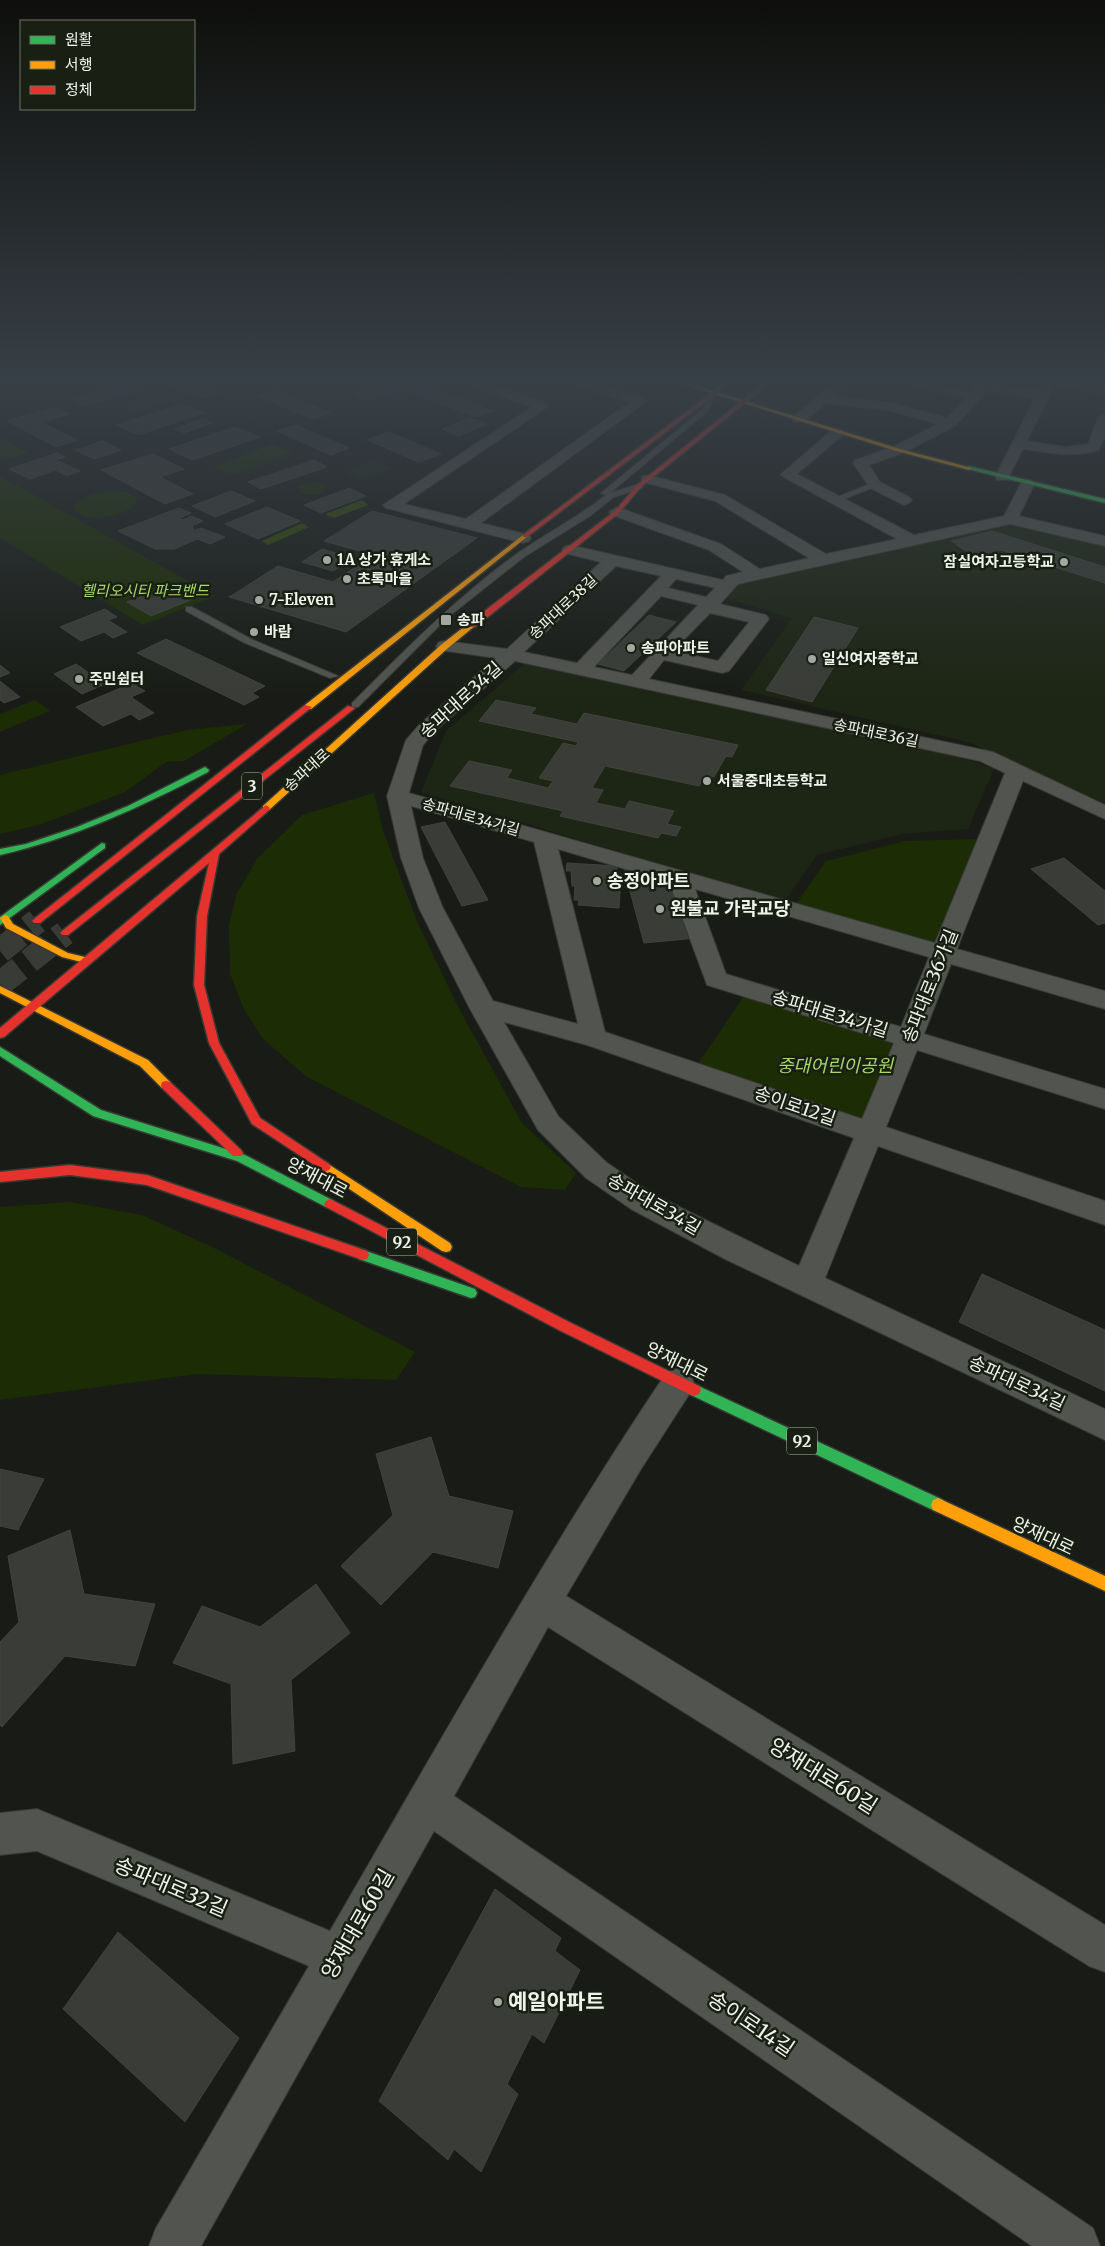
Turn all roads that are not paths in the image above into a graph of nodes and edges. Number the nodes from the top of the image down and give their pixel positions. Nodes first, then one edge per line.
1 (419, 487) edge
2 (521, 487) edge
3 (590, 487) edge
4 (614, 487) edge
5 (634, 487) edge
6 (641, 487) edge
7 (663, 487) edge
8 (809, 487) edge
9 (870, 487) edge
10 (879, 487) edge
11 (1026, 487) edge
12 (1044, 487) edge
13 (834, 500) junction
14 (904, 500) dead end
15 (1105, 501) edge
16 (618, 512) junction
17 (1010, 518) junction
18 (469, 524) junction
19 (523, 538) junction
20 (912, 540) junction
21 (1105, 541) edge
22 (570, 550) junction
23 (614, 559) junction
24 (824, 560) junction
25 (487, 568) junction
26 (674, 573) junction
27 (757, 574) junction
28 (727, 586) junction
29 (657, 590) junction
30 (710, 605) junction
31 (189, 609) dead end
32 (445, 646) junction
33 (660, 654) junction
34 (511, 655) junction
35 (369, 660) junction
36 (581, 670) junction
37 (333, 676) junction
38 (638, 681) junction
39 (355, 705) junction
40 (253, 735) dead end
41 (1017, 770) junction
42 (398, 796) junction
43 (149, 812) dead end
44 (1105, 813) edge
45 (544, 838) junction
46 (109, 841) dead end
47 (0, 852) edge
48 (215, 854) junction
49 (679, 877) junction
50 (2, 920) edge
51 (37, 922) tunnel mouth
52 (65, 933) tunnel mouth
53 (944, 953) junction
54 (85, 960) junction
55 (0, 989) edge
56 (1105, 1000) edge
57 (32, 1006) junction
58 (482, 1007) junction
59 (0, 1034) edge
60 (594, 1038) junction
61 (909, 1038) junction
62 (0, 1051) edge
63 (1098, 1096) edge
64 (1105, 1116) edge
65 (870, 1131) junction
66 (241, 1158) junction
67 (0, 1177) edge
68 (1105, 1213) edge
69 (456, 1254) dead end
70 (472, 1265) dead end
71 (806, 1283) junction
72 (564, 1326) junction
73 (678, 1383) junction
74 (1105, 1425) edge
75 (1105, 1584) edge
76 (542, 1602) junction
77 (427, 1802) junction
78 (0, 1834) edge
79 (1105, 1950) edge
80 (339, 1957) junction
81 (174, 2246) edge
82 (1075, 2246) edge

1 - 18 street
2 - 18 street
3 - 19 main road, 3
4 - 25 lane
5 - 39 lane
6 - 16 main road, 송파대로 / 3
7 - 24 street
8 - 13 street
9 - 13 lane
10 - 14 street
11 - 17 street
12 - 15 main road
13 - 20 street
16 - 22 main road, 송파대로 / 3
16 - 27 street
17 - 20 street
17 - 21 street
18 - 19 street
19 - 25 main road, 3
20 - 24 street
22 - 23 street, 송파대로38길
22 - 32 main road, 송파대로 / 3
23 - 26 street, 송파대로38길
23 - 34 street, 송파대로38길
24 - 27 street
25 - 35 main road, 3
26 - 28 street, 송파대로38길
26 - 29 street
27 - 28 street
28 - 30 street
29 - 30 street
29 - 36 street
30 - 33 street
30 - 33 street
31 - 37 lane
32 - 34 street, 송파대로36길
32 - 39 main road, 3
32 - 48 main road, 송파대로
33 - 38 street
34 - 36 street, 송파대로36길
34 - 42 street, 송파대로34길
35 - 37 main road
35 - 51 main road, 3
36 - 38 street, 송파대로36길
37 - 40 main road
38 - 41 street, 송파대로36길
39 - 52 main road, 3
41 - 44 street, 송파대로36길
41 - 53 street, 송파대로36가길
42 - 45 street, 송파대로34가길
42 - 58 street, 송파대로34길
43 - 47 main road
45 - 49 street, 송파대로34가길
45 - 60 street, 송파대로34가길
46 - 50 main road
48 - 54 main road, 송파대로
48 - 69 main road
49 - 53 street, 송파대로34가길
49 - 61 street, 송파대로34가길
50 - 54 main road
53 - 56 street, 송파대로34가길
53 - 61 street, 송파대로36가길
54 - 57 main road, 송파대로
55 - 57 main road, 양재대로 / 92
57 - 59 main road, 송파대로
57 - 66 main road, 양재대로 / 92
58 - 60 street, 송이로12길
58 - 71 street, 송파대로34길
60 - 65 street, 송이로12길
61 - 63 street, 송파대로34가길
61 - 65 street, 송파대로36가길
62 - 66 main road, 양재대로 / 92
63 - 64 street
65 - 68 street, 송이로12길
65 - 71 street, 송파대로36가길
66 - 72 main road, 양재대로 / 92
67 - 72 main road
70 - 72 main road
71 - 74 street, 송파대로34길
72 - 73 main road, 양재대로 / 92
73 - 75 main road, 양재대로 / 92
73 - 76 street, 양재대로60길
76 - 77 street, 양재대로60길
76 - 79 street, 양재대로60길
77 - 80 street, 양재대로60길
77 - 82 street, 송이로14길
78 - 80 street, 송파대로32길
80 - 81 street, 양재대로60길

